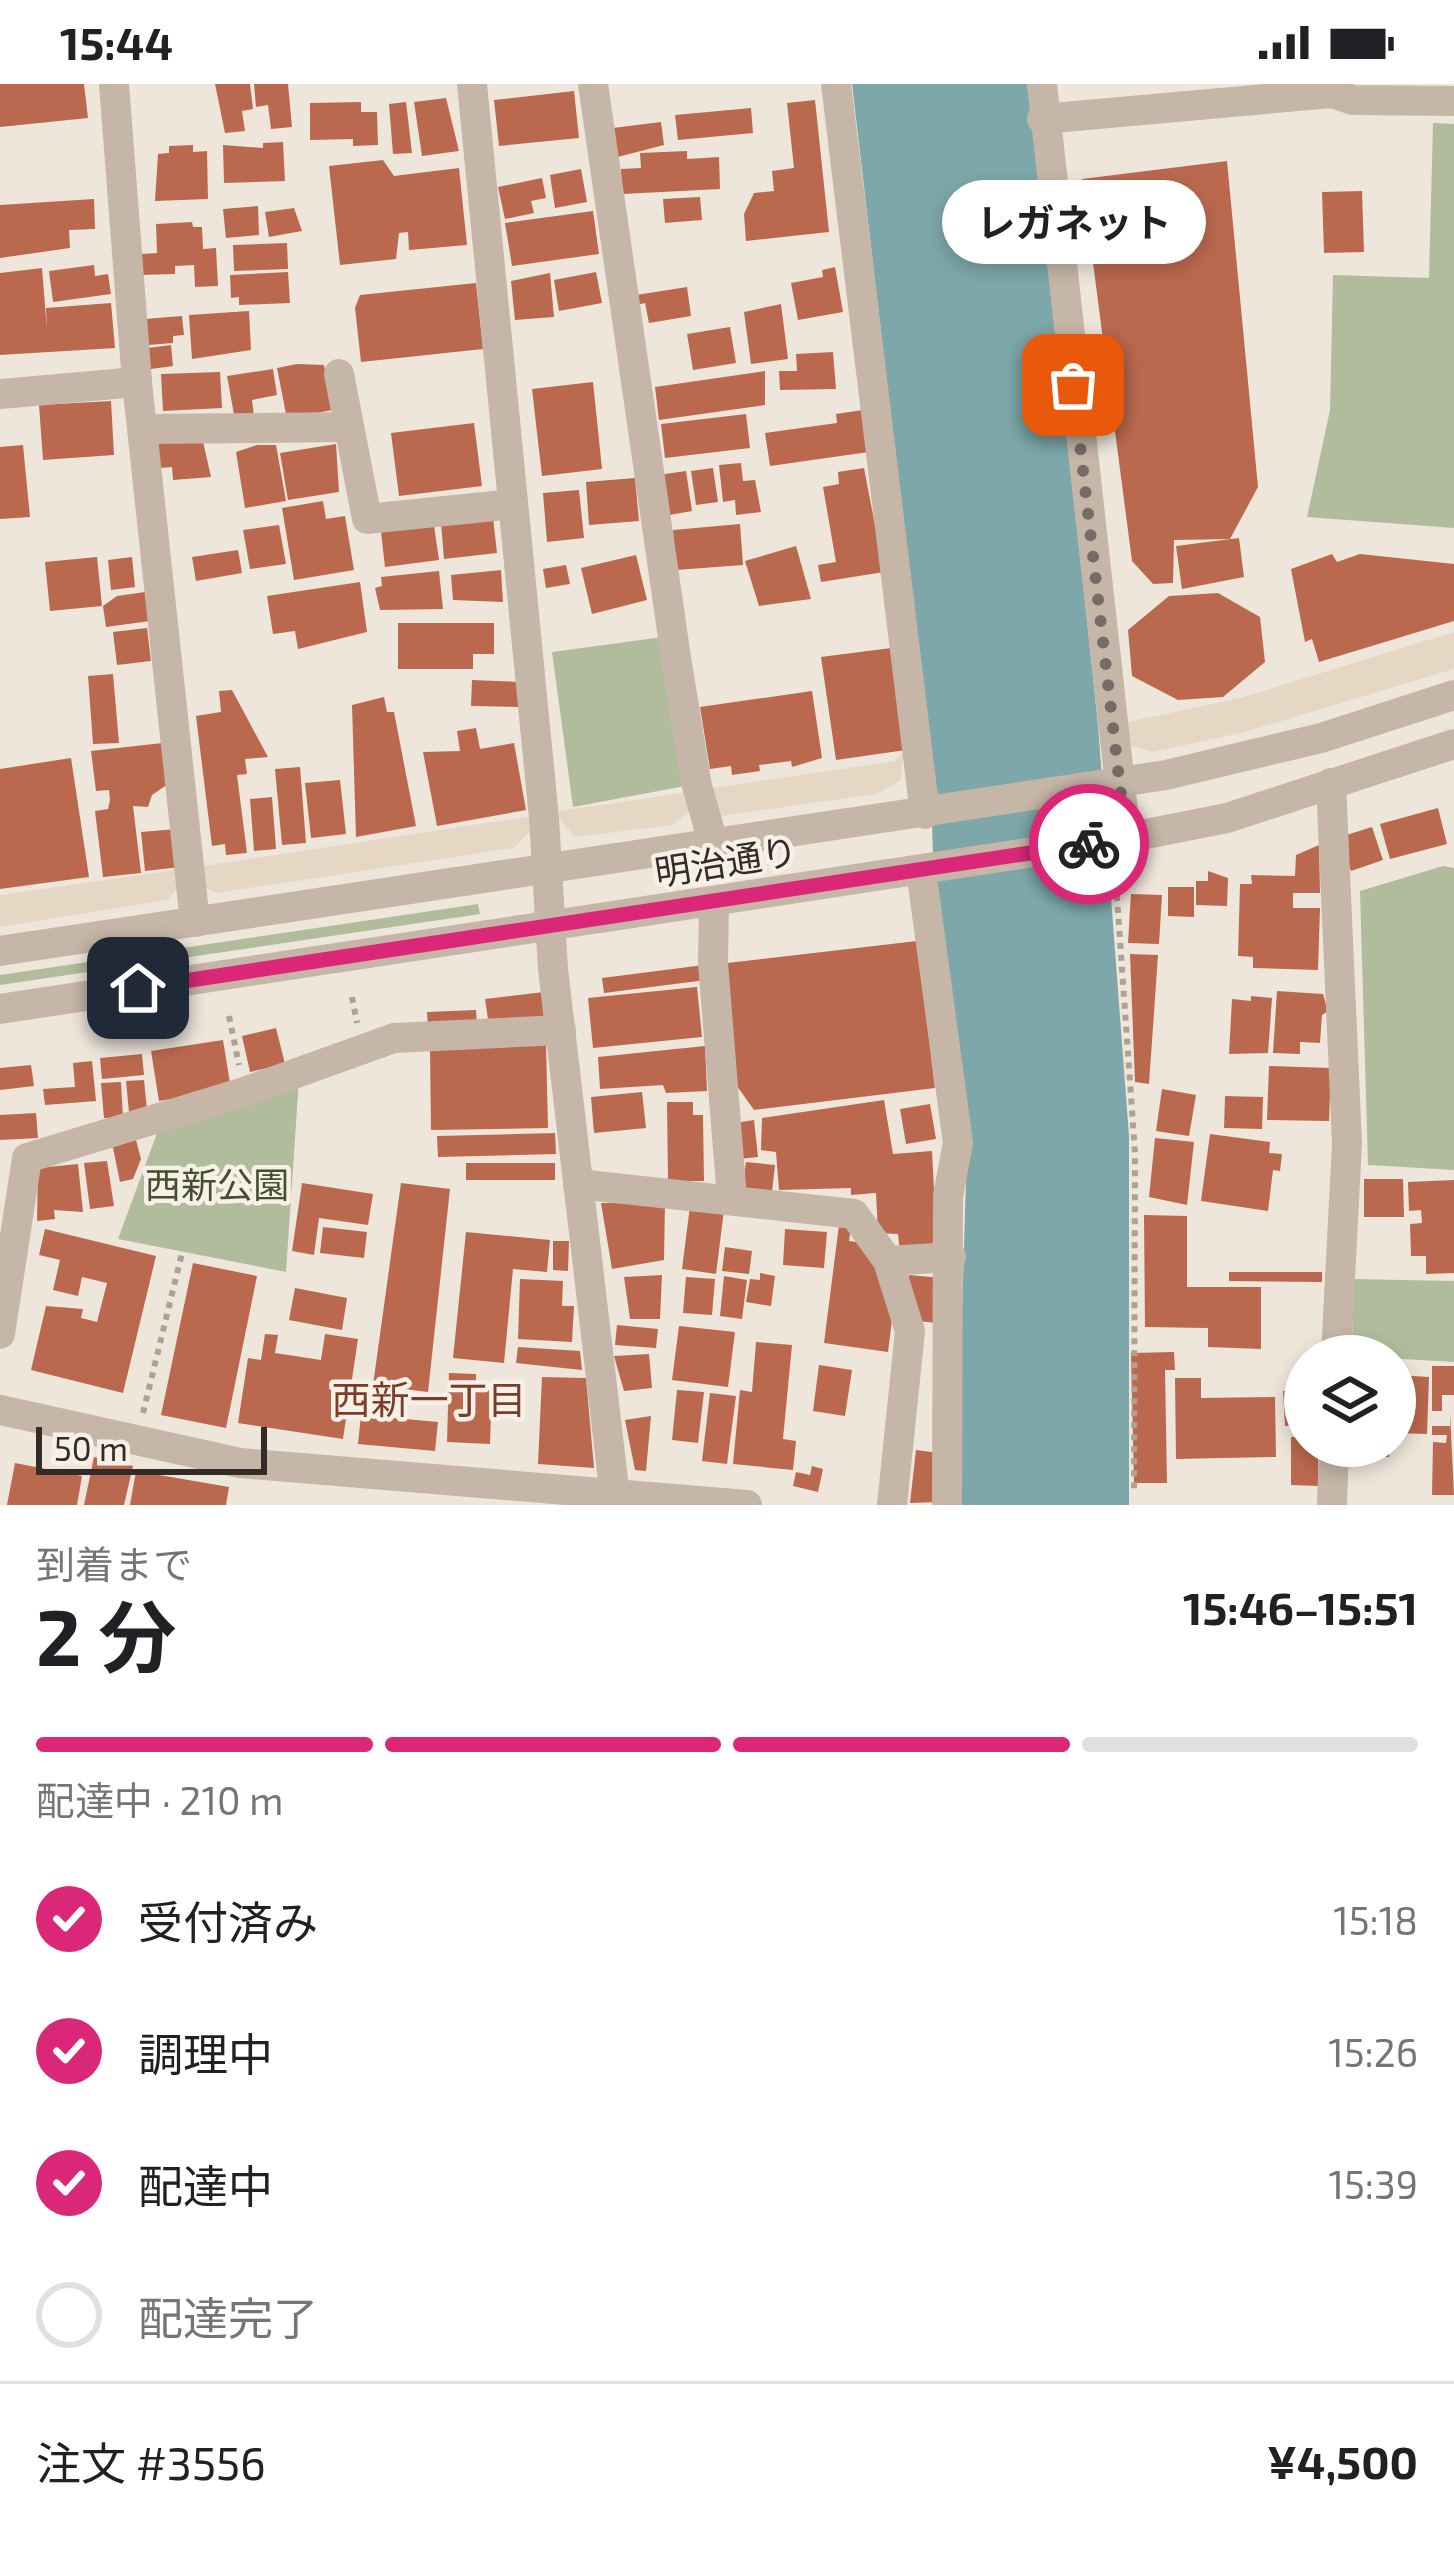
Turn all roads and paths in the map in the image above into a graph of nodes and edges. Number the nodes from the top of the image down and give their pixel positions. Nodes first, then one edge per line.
1 (114, 84) edge
2 (472, 84) edge
3 (593, 84) edge
4 (836, 84) edge
5 (1042, 84) edge
6 (1454, 101) edge
7 (1042, 119) junction
8 (339, 374) dead end
9 (137, 382) junction
10 (0, 394) edge
11 (349, 427) junction
12 (143, 429) junction
13 (513, 504) junction
14 (1454, 695) edge
15 (1454, 744) edge
16 (1113, 782) junction
17 (1331, 783) junction
18 (927, 814) junction
19 (1126, 838) junction
20 (713, 842) junction
21 (546, 867) junction
22 (920, 870) junction
23 (1116, 883) dead end
24 (714, 904) junction
25 (195, 922) junction
26 (553, 926) junction
27 (0, 951) edge
28 (0, 1009) edge
29 (229, 1016) dead end
30 (561, 1030) junction
31 (244, 1093) junction
32 (13, 1160) edge
33 (578, 1184) junction
34 (732, 1198) junction
35 (182, 1253) dead end
36 (951, 1256) junction
37 (888, 1261) junction
38 (0, 1334) edge
39 (1337, 1335) edge
40 (0, 1410) edge
41 (140, 1425) dead end
42 (1333, 1467) edge
43 (1134, 1492) dead end
44 (615, 1498) edge
45 (747, 1505) edge
46 (892, 1505) edge
47 (947, 1505) edge
48 (1332, 1505) edge

1 - 9 street
2 - 13 street
3 - 20 street
4 - 18 street
5 - 7 street
6 - 7 street
7 - 16 street
8 - 11 street
9 - 10 street
9 - 12 street
11 - 12 street
11 - 13 street
12 - 25 street
13 - 21 street
14 - 16 street, 明治通り
15 - 17 street, 明治通り
16 - 18 street, 明治通り
16 - 19 street
17 - 19 street, 明治通り
17 - 39 street
18 - 20 street, 明治通り
19 - 22 street, 明治通り
20 - 21 street, 明治通り
21 - 25 street, 明治通り
21 - 26 street
22 - 24 street, 明治通り
22 - 36 street
23 - 43 path
24 - 26 street, 明治通り
24 - 34 street
25 - 27 street, 明治通り
26 - 28 street, 明治通り
26 - 30 street
29 - 31 path
30 - 31 street
30 - 33 street
31 - 32 street
32 - 38 street
33 - 34 street
33 - 44 street
34 - 37 street
35 - 41 path
36 - 37 street
36 - 47 street
37 - 46 street
40 - 44 street
42 - 48 street
44 - 45 street

